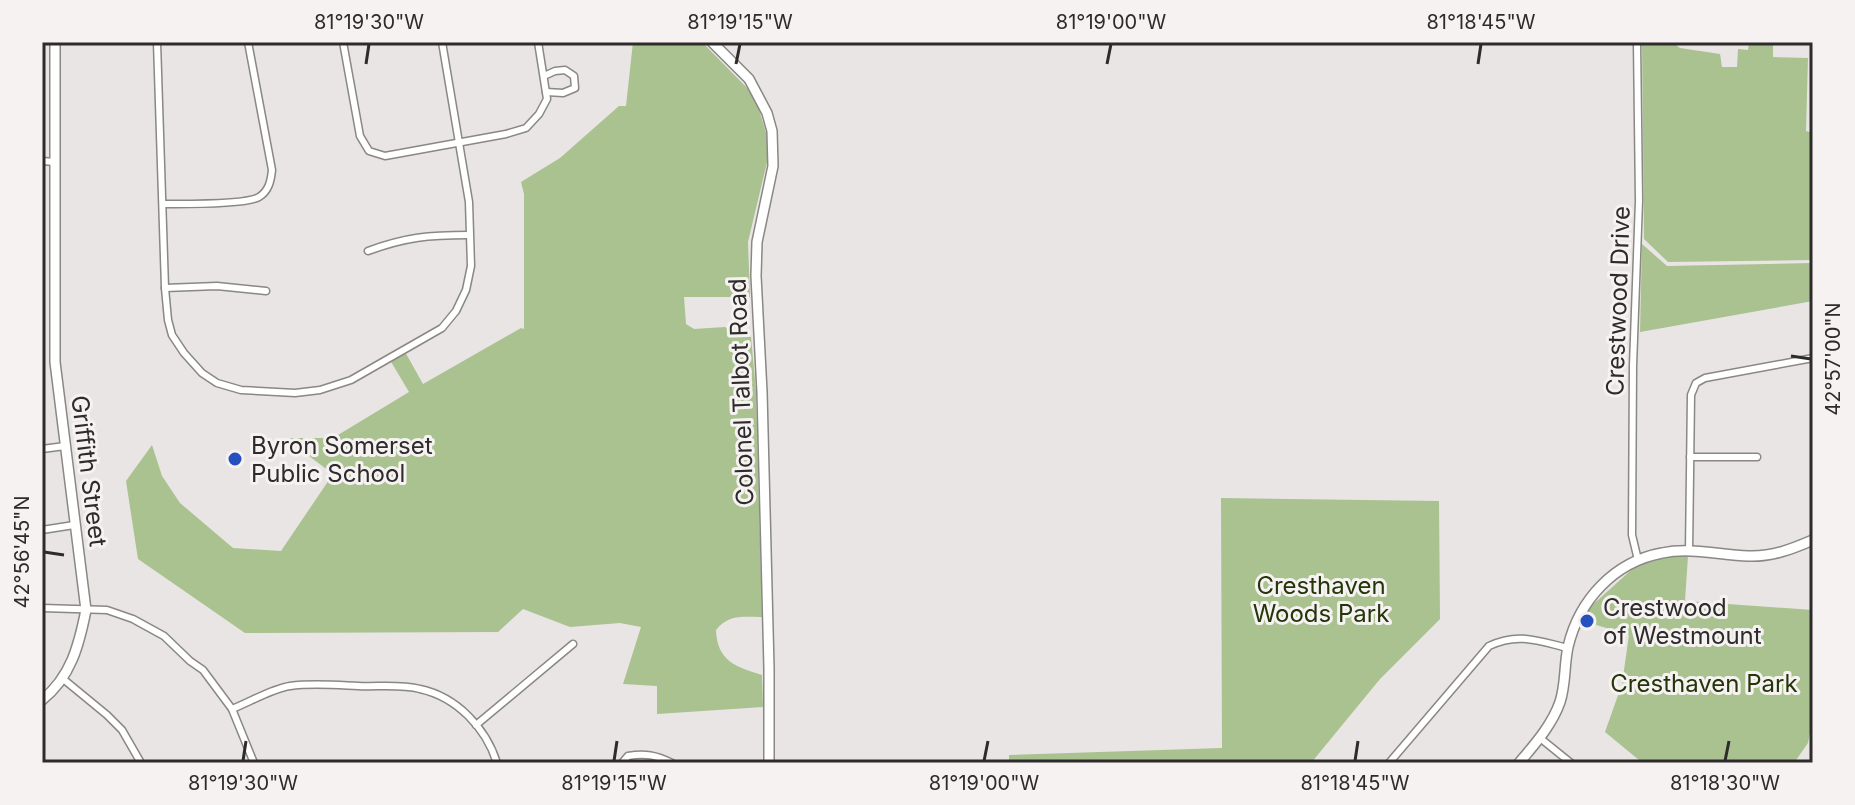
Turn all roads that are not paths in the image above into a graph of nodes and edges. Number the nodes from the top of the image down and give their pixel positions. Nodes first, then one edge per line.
1 (55, 42) edge
2 (157, 42) edge
3 (248, 42) edge
4 (343, 42) edge
5 (442, 42) edge
6 (538, 42) edge
7 (712, 42) edge
8 (1637, 42) edge
9 (544, 76) junction
10 (546, 92) junction
11 (460, 141) junction
12 (42, 161) edge
13 (55, 162) junction
14 (163, 204) junction
15 (469, 235) junction
16 (368, 251) dead end
17 (165, 288) junction
18 (266, 291) dead end
19 (1813, 358) edge
20 (65, 446) junction
21 (42, 449) edge
22 (1690, 457) junction
23 (1757, 457) dead end
24 (74, 525) junction
25 (42, 530) edge
26 (1813, 540) edge
27 (1689, 552) junction
28 (1638, 560) junction
29 (42, 608) edge
30 (86, 610) junction
31 (573, 644) dead end
32 (1568, 648) junction
33 (62, 678) junction
34 (42, 700) edge
35 (232, 709) junction
36 (476, 725) junction
37 (1540, 738) junction
38 (141, 763) edge
39 (254, 763) edge
40 (497, 763) edge
41 (622, 763) edge
42 (672, 763) edge
43 (769, 763) edge
44 (1389, 763) edge
45 (1519, 763) edge
46 (1571, 763) edge

1 - 13 street, Griffith Street
2 - 14 street
3 - 14 street
4 - 11 street
5 - 11 street
6 - 9 street
7 - 43 street, Colonel Talbot Road
8 - 28 street, Crestwood Drive
9 - 10 street
9 - 10 street
10 - 11 street
11 - 15 street
12 - 13 street
13 - 20 street, Griffith Street
14 - 17 street
15 - 16 street
15 - 17 street
17 - 18 street
19 - 22 street
20 - 21 street
20 - 24 street, Griffith Street
22 - 23 street
22 - 27 street
24 - 25 street
24 - 30 street, Griffith Street
26 - 27 street
27 - 28 street
28 - 32 street
29 - 30 street
30 - 33 street, Griffith Street
30 - 35 street
31 - 36 street
32 - 37 street
32 - 44 street
33 - 34 street, Griffith Street
33 - 38 street
35 - 36 street
35 - 39 street
36 - 40 street
37 - 45 street
37 - 46 street
41 - 42 street

